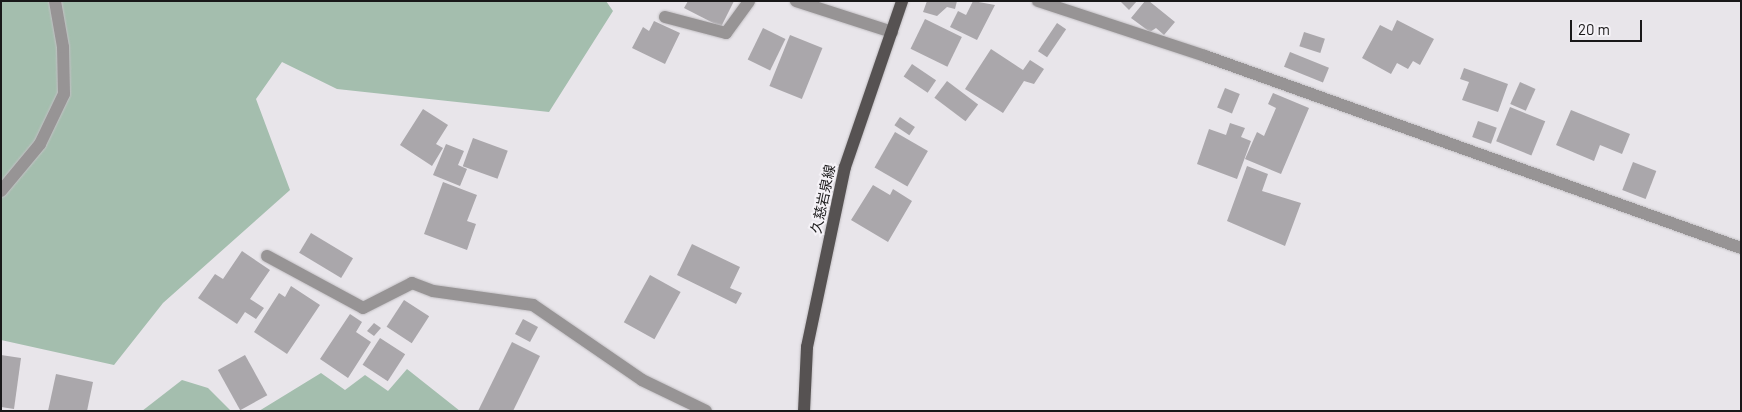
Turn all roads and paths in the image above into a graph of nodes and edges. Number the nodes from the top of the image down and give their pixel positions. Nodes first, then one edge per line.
1 (55, 1) edge
2 (749, 1) edge
3 (796, 1) edge
4 (902, 1) edge
5 (1038, 1) edge
6 (664, 17) dead end
7 (892, 32) junction
8 (1, 191) edge
9 (1741, 248) edge
10 (267, 256) dead end
11 (706, 411) edge
12 (804, 411) edge

1 - 8 street
2 - 6 street
3 - 7 street
4 - 7 main road, 久慈岩泉線
5 - 9 street
7 - 12 main road, 久慈岩泉線
10 - 11 street

